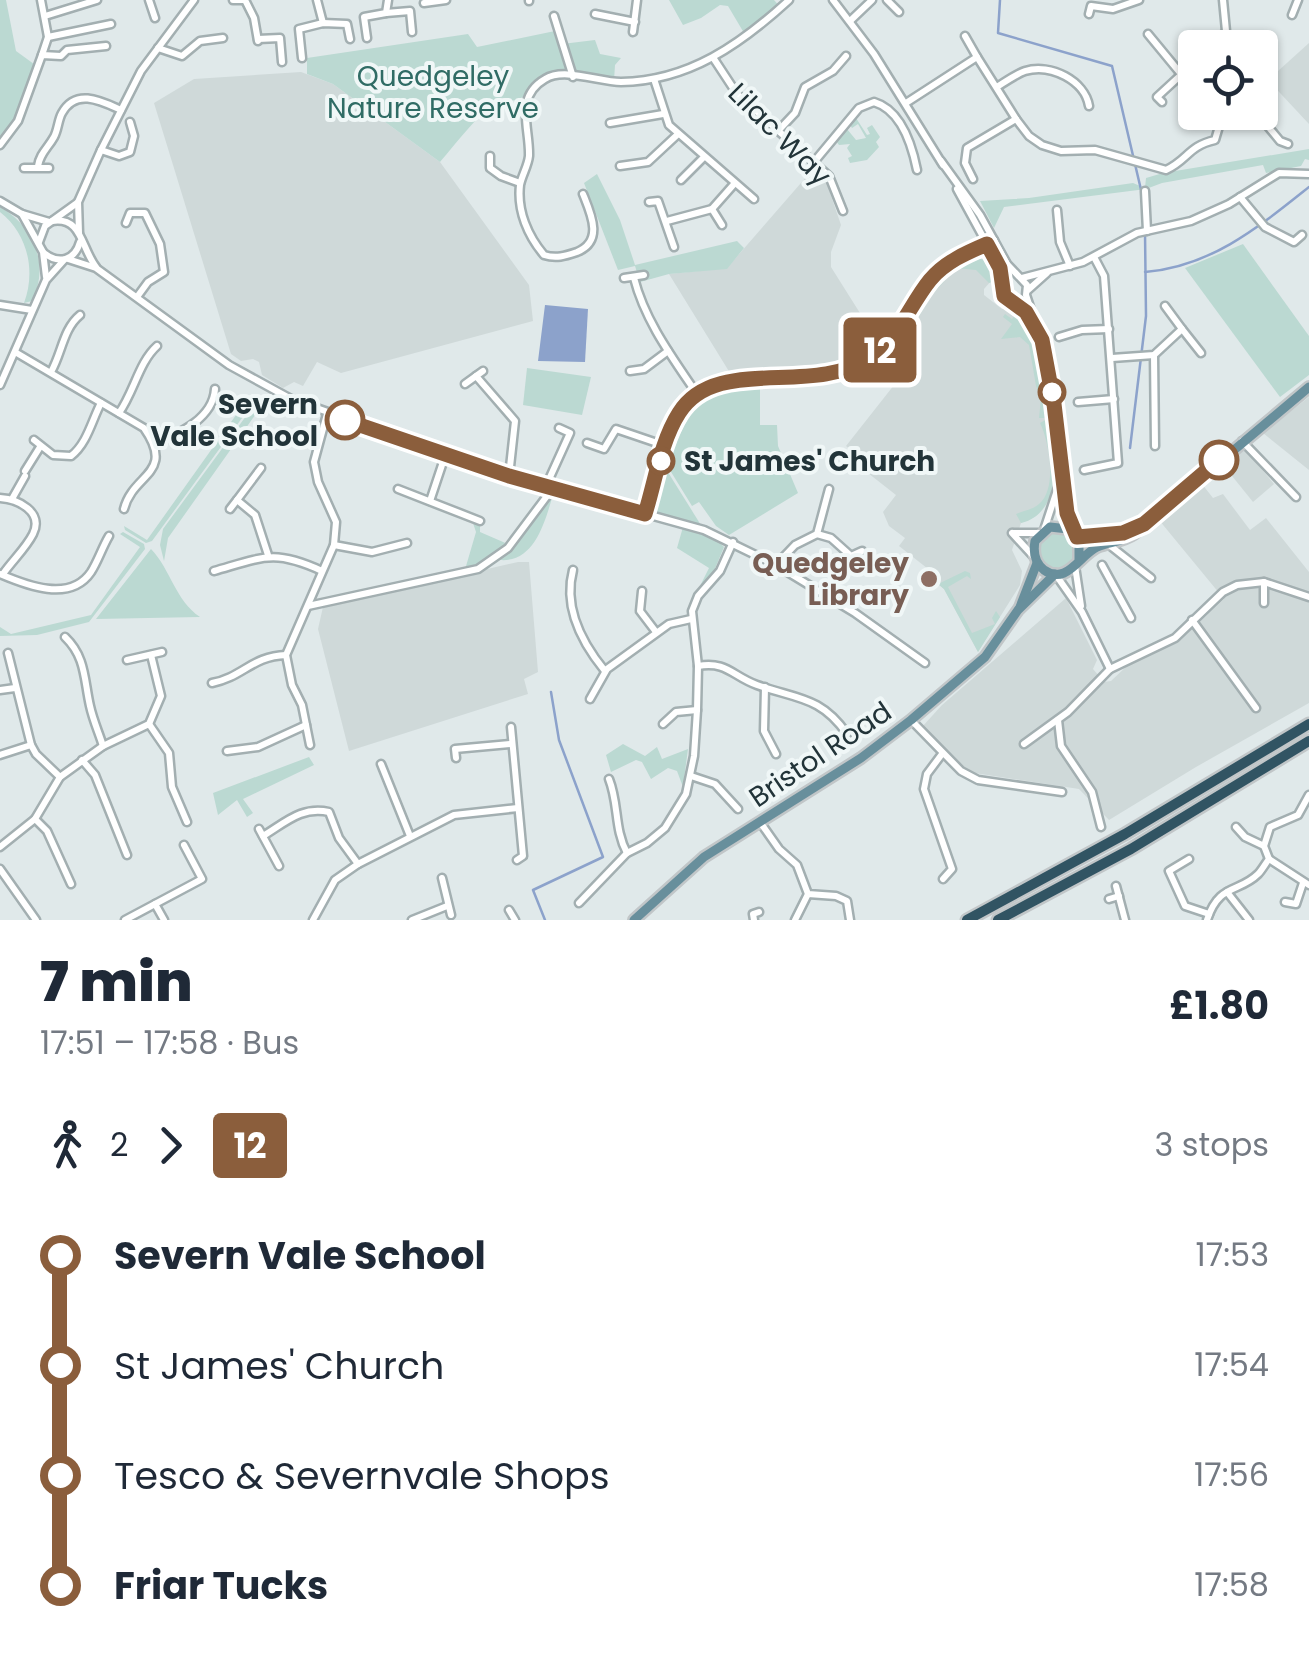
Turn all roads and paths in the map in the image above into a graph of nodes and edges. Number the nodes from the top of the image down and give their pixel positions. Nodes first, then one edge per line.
1 (41, 0) edge
2 (97, 0) edge
3 (149, 0) edge
4 (194, 0) edge
5 (232, 0) edge
6 (245, 0) edge
7 (318, 0) edge
8 (388, 0) edge
9 (446, 0) edge
10 (637, 0) edge
11 (790, 0) edge
12 (833, 0) edge
13 (872, 0) edge
14 (887, 0) edge
15 (1139, 0) edge
16 (1223, 0) edge
17 (1298, 0) edge
18 (424, 4) dead end
19 (1091, 6) edge
20 (386, 12) junction
21 (898, 12) dead end
22 (595, 14) dead end
23 (45, 16) junction
24 (554, 16) dead end
25 (1292, 16) dead end
26 (155, 18) dead end
27 (850, 21) junction
28 (635, 22) junction
29 (323, 23) junction
30 (111, 24) dead end
31 (1225, 30) edge
32 (412, 32) dead end
33 (634, 32) dead end
34 (1148, 34) dead end
35 (965, 36) dead end
36 (48, 37) junction
37 (222, 38) dead end
38 (367, 38) dead end
39 (350, 39) dead end
40 (106, 46) dead end
41 (158, 48) junction
42 (42, 55) junction
43 (846, 56) dead end
44 (977, 56) junction
45 (302, 58) dead end
46 (714, 59) junction
47 (282, 62) dead end
48 (1178, 70) edge
49 (573, 76) junction
50 (1178, 78) edge
51 (654, 79) junction
52 (997, 87) junction
53 (1149, 88) dead end
54 (70, 92) dead end
55 (74, 101) junction
56 (906, 103) junction
57 (1089, 106) dead end
58 (121, 110) junction
59 (663, 114) junction
60 (1016, 119) junction
61 (130, 122) dead end
62 (610, 123) dead end
63 (778, 130) junction
64 (1219, 130) edge
65 (1270, 130) edge
66 (677, 135) junction
67 (0, 145) edge
68 (1282, 145) dead end
69 (101, 150) junction
70 (490, 156) dead end
71 (704, 157) junction
72 (814, 162) junction
73 (38, 166) junction
74 (620, 166) dead end
75 (24, 168) dead end
76 (48, 168) dead end
77 (918, 171) dead end
78 (1309, 174) edge
79 (973, 179) dead end
80 (681, 180) dead end
81 (520, 183) junction
82 (736, 184) junction
83 (1146, 191) dead end
84 (583, 194) dead end
85 (1240, 198) junction
86 (754, 199) dead end
87 (0, 201) edge
88 (78, 202) junction
89 (649, 202) dead end
90 (712, 210) junction
91 (843, 210) dead end
92 (1057, 210) dead end
93 (22, 214) junction
94 (51, 221) junction
95 (666, 221) junction
96 (126, 223) dead end
97 (722, 225) dead end
98 (1148, 231) junction
99 (80, 235) junction
100 (1302, 236) dead end
101 (39, 242) junction
102 (990, 242) junction
103 (674, 247) dead end
104 (43, 252) junction
105 (1094, 257) junction
106 (66, 259) junction
107 (1070, 266) junction
108 (96, 268) junction
109 (1048, 273) junction
110 (644, 276) dead end
111 (624, 278) dead end
112 (634, 278) junction
113 (1020, 278) junction
114 (46, 280) junction
115 (1005, 282) junction
116 (1027, 292) junction
117 (138, 297) junction
118 (1015, 302) junction
119 (0, 305) edge
120 (1165, 306) dead end
121 (32, 310) junction
122 (80, 315) dead end
123 (1182, 328) junction
124 (1110, 329) junction
125 (1059, 338) dead end
126 (1042, 340) junction
127 (156, 346) dead end
128 (668, 351) junction
129 (15, 352) junction
130 (1202, 353) dead end
131 (1154, 356) junction
132 (1112, 358) junction
133 (630, 371) dead end
134 (51, 372) junction
135 (465, 384) dead end
136 (0, 386) edge
137 (1309, 387) edge
138 (215, 389) dead end
139 (697, 394) junction
140 (1114, 399) junction
141 (102, 402) junction
142 (1078, 402) dead end
143 (119, 413) junction
144 (327, 414) junction
145 (559, 428) dead end
146 (34, 440) dead end
147 (1242, 441) junction
148 (587, 443) dead end
149 (154, 445) junction
150 (666, 446) junction
151 (1155, 446) dead end
152 (40, 447) junction
153 (446, 453) junction
154 (260, 468) dead end
155 (1061, 470) junction
156 (1084, 470) dead end
157 (509, 476) junction
158 (549, 487) junction
159 (398, 489) dead end
160 (829, 490) dead end
161 (2, 496) edge
162 (1296, 497) dead end
163 (12, 500) junction
164 (237, 500) junction
165 (430, 501) junction
166 (124, 508) dead end
167 (230, 509) dead end
168 (645, 514) junction
169 (480, 520) dead end
170 (1144, 524) junction
171 (1042, 532) junction
172 (817, 534) junction
173 (109, 536) dead end
174 (1076, 536) junction
175 (733, 542) junction
176 (406, 543) dead end
177 (1108, 544) junction
178 (334, 545) junction
179 (862, 551) dead end
180 (268, 555) junction
181 (1036, 560) junction
182 (1077, 563) junction
183 (776, 565) junction
184 (1102, 565) dead end
185 (573, 570) dead end
186 (214, 571) dead end
187 (322, 571) junction
188 (2, 574) edge
189 (1055, 574) junction
190 (1151, 578) dead end
191 (1264, 582) junction
192 (642, 591) dead end
193 (1309, 597) edge
194 (1264, 604) dead end
195 (308, 606) junction
196 (1018, 610) junction
197 (1082, 612) junction
198 (691, 618) junction
199 (1130, 618) dead end
200 (1192, 620) junction
201 (656, 632) junction
202 (65, 637) dead end
203 (162, 652) dead end
204 (8, 653) dead end
205 (286, 654) junction
206 (151, 655) junction
207 (127, 660) dead end
208 (925, 663) dead end
209 (698, 666) junction
210 (1110, 669) junction
211 (605, 671) junction
212 (212, 683) dead end
213 (15, 688) junction
214 (765, 688) junction
215 (0, 690) edge
216 (590, 700) dead end
217 (1256, 708) dead end
218 (697, 710) junction
219 (911, 720) junction
220 (1058, 720) junction
221 (149, 724) junction
222 (663, 724) dead end
223 (1309, 724) edge
224 (306, 725) junction
225 (511, 728) dead end
226 (848, 734) dead end
227 (1309, 741) edge
228 (510, 744) junction
229 (1024, 744) dead end
230 (32, 745) junction
231 (310, 745) dead end
232 (104, 746) junction
233 (226, 751) dead end
234 (776, 754) dead end
235 (942, 754) junction
236 (0, 755) edge
237 (456, 758) dead end
238 (82, 760) junction
239 (381, 764) dead end
240 (691, 776) junction
241 (60, 778) junction
242 (609, 779) dead end
243 (613, 789) junction
244 (1048, 791) junction
245 (1062, 792) dead end
246 (604, 793) dead end
247 (1307, 793) edge
248 (1046, 804) dead end
249 (518, 808) junction
250 (738, 809) dead end
251 (34, 819) junction
252 (187, 822) dead end
253 (760, 822) junction
254 (1102, 827) dead end
255 (1236, 827) dead end
256 (410, 836) junction
257 (184, 845) dead end
258 (1264, 846) junction
259 (0, 847) edge
260 (127, 854) dead end
261 (627, 854) junction
262 (1189, 859) dead end
263 (516, 860) dead end
264 (1268, 860) junction
265 (358, 864) junction
266 (279, 866) dead end
267 (0, 869) edge
268 (442, 878) dead end
269 (942, 879) dead end
270 (71, 884) dead end
271 (1307, 884) edge
272 (1116, 886) dead end
273 (1226, 892) junction
274 (808, 894) junction
275 (1119, 896) junction
276 (1109, 899) dead end
277 (1285, 902) dead end
278 (579, 903) dead end
279 (155, 904) junction
280 (510, 910) dead end
281 (760, 912) dead end
282 (1208, 917) edge
283 (36, 920) edge
284 (124, 920) edge
285 (164, 920) edge
286 (314, 920) edge
287 (412, 920) edge
288 (515, 920) edge
289 (634, 920) edge
290 (754, 920) edge
291 (795, 920) edge
292 (850, 920) edge
293 (967, 920) edge
294 (998, 920) edge
295 (1125, 920) edge
296 (1248, 920) edge

1 - 23 street
2 - 23 street
3 - 26 street
4 - 41 street
5 - 6 street
6 - 47 street
7 - 29 street
8 - 20 street
9 - 18 street
10 - 28 street
11 - 46 street
12 - 27 street
13 - 27 street
14 - 21 street
15 - 19 street
16 - 31 street
17 - 25 street
20 - 32 street
20 - 38 street
22 - 28 street
23 - 36 street
24 - 49 street
27 - 56 street
28 - 33 street
29 - 39 street
29 - 45 street
30 - 36 street
34 - 48 street
35 - 44 street
36 - 42 street
37 - 41 street
40 - 42 street
41 - 58 street
42 - 67 street
43 - 63 street
44 - 52 street
44 - 56 street
46 - 51 street
46 - 63 street, Lilac Way
49 - 51 street
49 - 81 street
50 - 53 street
51 - 59 street
52 - 57 street
52 - 60 street
54 - 55 street
55 - 58 street
55 - 73 street
56 - 102 street
58 - 69 street
59 - 62 street
59 - 66 street
60 - 64 street
60 - 79 street
61 - 69 street
63 - 72 street, Lilac Way
65 - 68 street
66 - 71 street
66 - 74 street
69 - 88 street
70 - 81 street
71 - 80 street
71 - 82 street
72 - 77 street
72 - 91 street, Lilac Way
73 - 75 street
73 - 76 street
78 - 85 street
81 - 84 street
82 - 86 street
82 - 90 street
83 - 98 street
85 - 98 street
85 - 100 street
87 - 93 street
88 - 94 street
88 - 99 street
89 - 95 street
90 - 95 street
90 - 97 street
92 - 107 street
93 - 94 street
93 - 101 street
94 - 99 street
94 - 101 street
95 - 103 street
96 - 117 street
98 - 105 street
99 - 106 street
99 - 108 street
101 - 104 street
102 - 113 street
102 - 115 street
102 - 139 street
104 - 106 street
104 - 114 street
105 - 107 street
105 - 124 street
106 - 108 street
106 - 114 street
107 - 109 street
108 - 117 street
109 - 113 street
109 - 116 street
110 - 112 street
111 - 112 street
112 - 128 street
113 - 115 street
113 - 116 street
114 - 121 street
115 - 118 street
116 - 118 street
116 - 126 street
117 - 144 street
118 - 126 street
119 - 121 street
120 - 123 street
121 - 129 street
122 - 134 street
123 - 130 street
123 - 131 street
124 - 125 street
124 - 132 street
126 - 155 street
127 - 143 street
128 - 133 street
128 - 139 street
129 - 134 street
129 - 136 street
131 - 132 street
131 - 151 street
132 - 140 street
134 - 141 street
135 - 157 street
137 - 147 main road
138 - 149 street
139 - 150 street
140 - 142 street
140 - 156 street
141 - 143 street
141 - 152 street
143 - 149 street
144 - 153 street
144 - 178 street
145 - 158 street
146 - 152 street
147 - 162 street
147 - 170 main road
148 - 150 street
149 - 166 street
150 - 168 street
152 - 163 street
153 - 157 street
153 - 165 street
154 - 164 street
155 - 171 street
155 - 174 street
157 - 158 street
158 - 168 street
158 - 195 street
159 - 165 street
160 - 172 street
161 - 163 street
163 - 188 street
164 - 167 street
164 - 180 street
165 - 169 street
168 - 175 street
170 - 174 main road
170 - 177 main road
171 - 174 main road
171 - 181 main road
171 - 181 street
172 - 179 street
172 - 183 street
173 - 188 street
174 - 182 main road
175 - 183 street
175 - 198 street
176 - 178 street
177 - 182 main road
177 - 190 street
178 - 187 street
180 - 186 street
180 - 187 street
181 - 189 main road
181 - 196 main road, Bristol Road
182 - 189 main road
182 - 197 street
183 - 208 street
184 - 199 street
185 - 211 street
187 - 195 street
189 - 196 main road, Bristol Road
189 - 197 street
191 - 193 street
191 - 194 street
191 - 200 street
192 - 201 street
195 - 205 street
196 - 219 main road, Bristol Road
197 - 210 street
198 - 201 street
198 - 209 street
200 - 210 street
200 - 217 street
201 - 211 street
202 - 232 street
203 - 206 street
204 - 213 street
205 - 212 street
205 - 224 street
206 - 207 street
206 - 221 street
209 - 214 street
209 - 218 street
210 - 220 street
211 - 216 street
213 - 215 street
213 - 230 street
214 - 226 street
214 - 234 street
218 - 222 street
218 - 240 street
219 - 235 street
219 - 253 main road, Bristol Road
220 - 229 street
220 - 254 street
221 - 232 street
221 - 252 street
223 - 293 highway
224 - 231 street
224 - 233 street
225 - 228 street
227 - 294 highway
228 - 237 street
228 - 249 street
230 - 236 street
230 - 241 street
232 - 238 street
235 - 244 street
235 - 269 street
238 - 241 street
238 - 260 street
239 - 256 street
240 - 250 street
240 - 261 street
241 - 251 street
242 - 243 street
243 - 246 street
243 - 261 street
244 - 245 street
244 - 248 street
247 - 258 street
249 - 256 street
249 - 263 street
251 - 259 street
251 - 270 street
253 - 274 street
253 - 289 main road, Bristol Road
255 - 258 street
256 - 265 street
257 - 279 street
258 - 264 street
261 - 278 street
262 - 282 street
264 - 271 street
264 - 273 street
265 - 266 street
265 - 286 street
267 - 283 street
268 - 287 street
271 - 277 street
272 - 275 street
273 - 282 street
273 - 296 street
274 - 291 street
274 - 292 street
275 - 276 street
275 - 295 street
279 - 284 street
279 - 285 street
280 - 288 street
281 - 290 street

